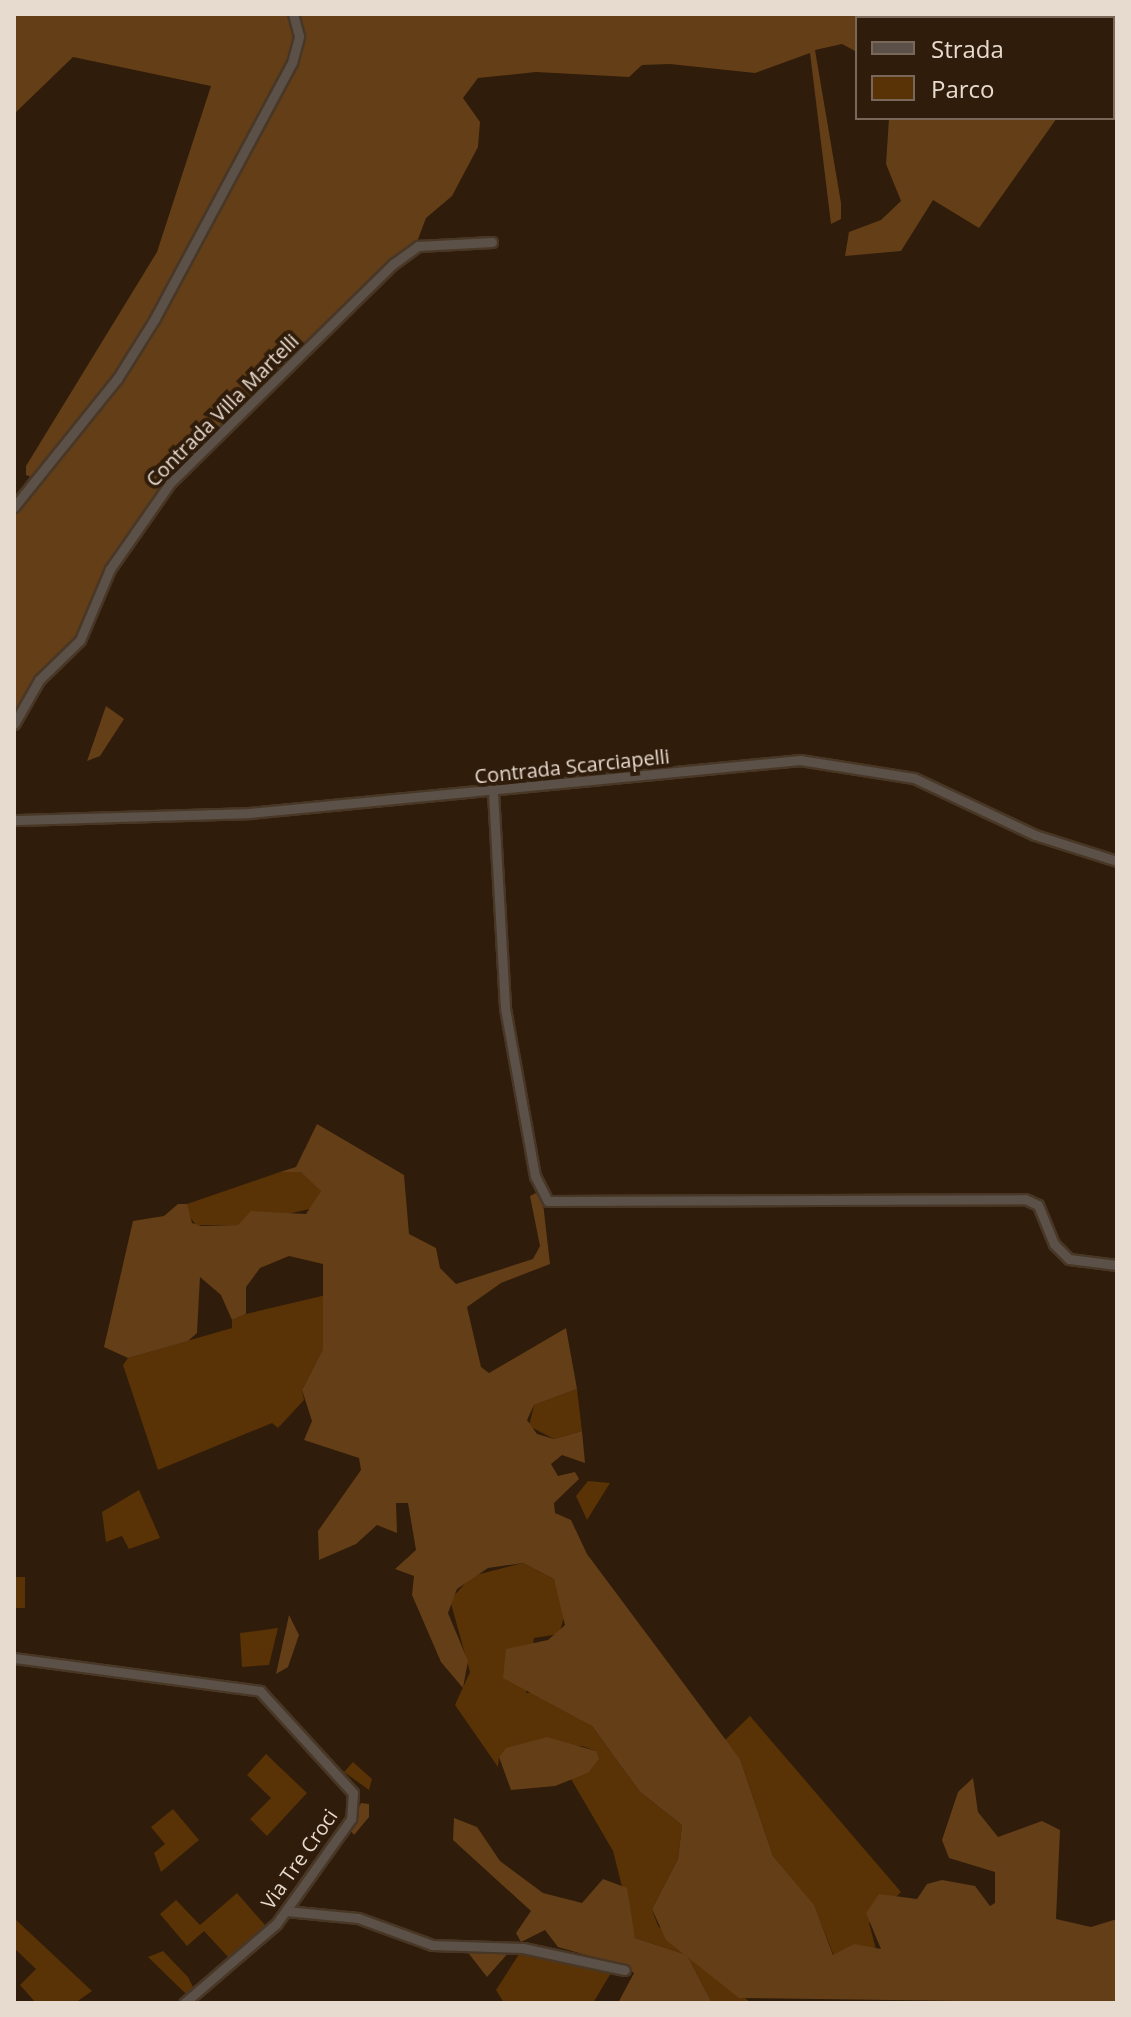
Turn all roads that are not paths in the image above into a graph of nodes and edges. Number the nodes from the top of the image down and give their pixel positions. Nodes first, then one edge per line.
1 (293, 14) edge
2 (492, 242) dead end
3 (14, 507) edge
4 (14, 724) edge
5 (493, 792) junction
6 (14, 820) edge
7 (1117, 861) edge
8 (1117, 1265) edge
9 (14, 1658) edge
10 (286, 1911) junction
11 (625, 1970) dead end
12 (184, 2003) edge

1 - 3 street
2 - 4 street, Contrada Villa Martelli
5 - 6 street, Contrada Scarciapelli
5 - 7 street, Contrada Scarciapelli
5 - 8 street
9 - 10 street, Via Tre Croci
10 - 11 street
10 - 12 street, Via Tre Croci

